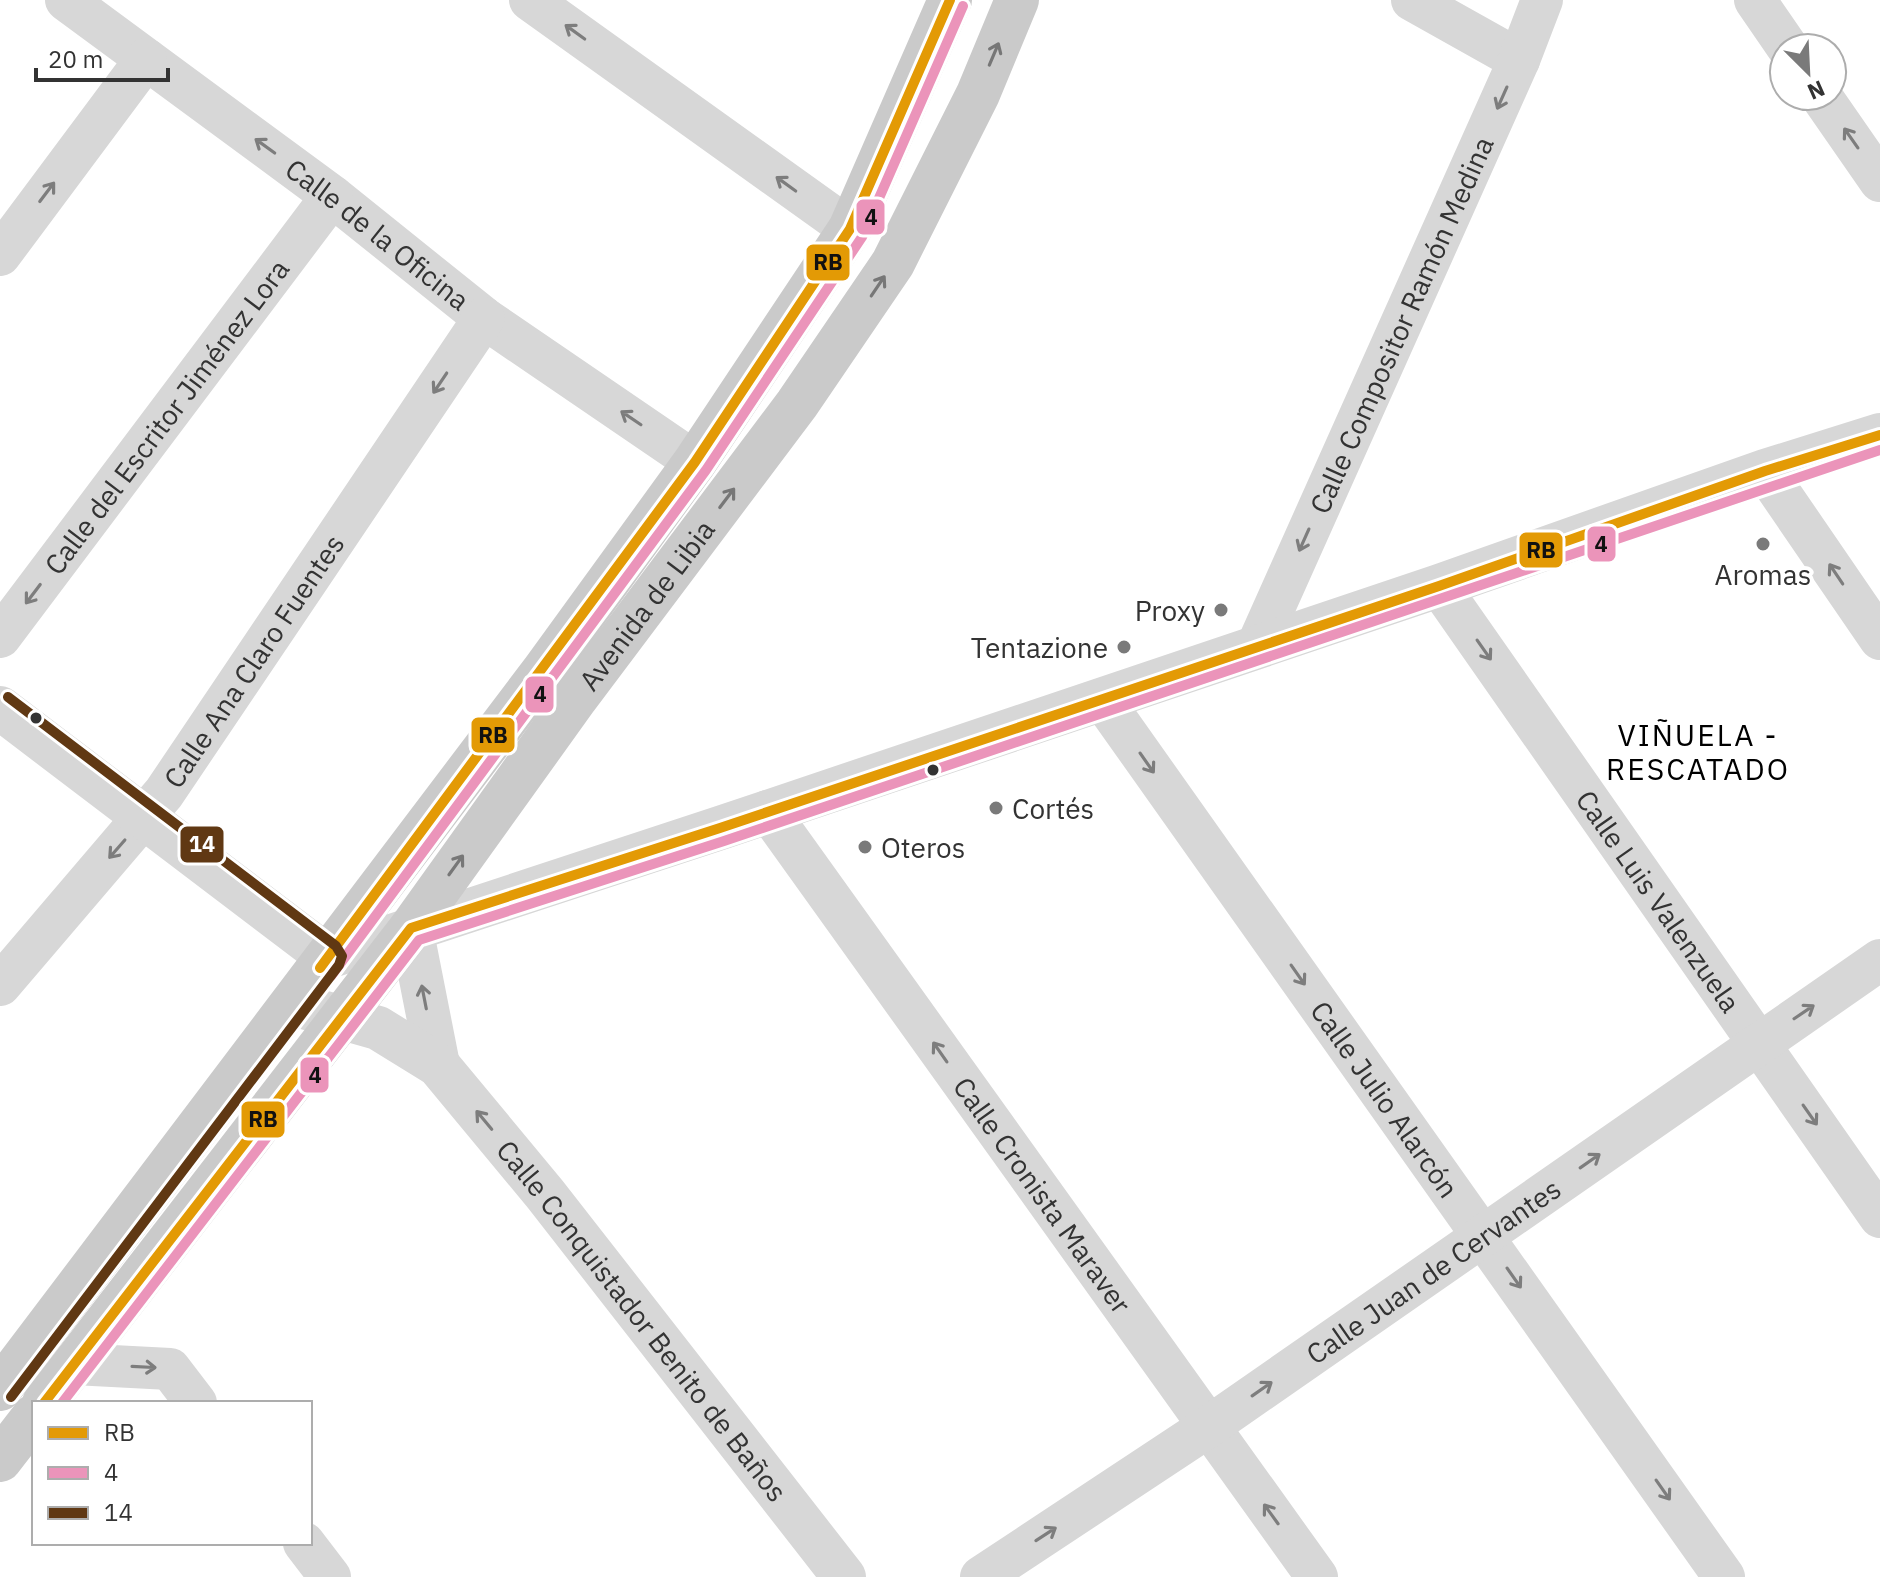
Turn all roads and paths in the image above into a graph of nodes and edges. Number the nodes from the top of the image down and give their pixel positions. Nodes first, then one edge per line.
1 (66, 0) edge
2 (530, 0) edge
3 (950, 0) edge
4 (1017, 0) edge
5 (1412, 0) edge
6 (1542, 0) edge
7 (1755, 0) edge
8 (1777, 32) edge
9 (146, 59) junction
10 (1519, 60) junction
11 (1832, 112) edge
12 (1880, 181) edge
13 (332, 196) junction
14 (850, 229) junction
15 (0, 255) edge
16 (484, 318) junction
17 (1880, 435) edge
18 (695, 462) junction
19 (1765, 471) junction
20 (1439, 586) junction
21 (0, 637) edge
22 (1880, 639) edge
23 (1257, 646) junction
24 (1102, 699) junction
25 (0, 708) edge
26 (768, 811) junction
27 (145, 817) junction
28 (411, 928) junction
29 (328, 957) junction
30 (1880, 960) edge
31 (0, 985) edge
32 (293, 1004) junction
33 (342, 1017) junction
34 (1759, 1043) junction
35 (438, 1065) junction
36 (1880, 1217) edge
37 (1484, 1235) junction
38 (60, 1309) junction
39 (0, 1356) edge
40 (74, 1364) junction
41 (0, 1389) edge
42 (46, 1401) edge
43 (194, 1401) edge
44 (32, 1419) edge
45 (1208, 1427) junction
46 (0, 1460) edge
47 (306, 1545) edge
48 (330, 1577) edge
49 (844, 1577) edge
50 (981, 1577) edge
51 (1317, 1577) edge
52 (1724, 1577) edge

1 - 9 street, Calle de la Oficina
14 -> 2 street
3 - 14 main road, Avenida de Libia
28 -> 4 main road, Avenida de Libia
5 - 10 street
6 - 10 street, Calle Compositor Ramón Medina
7 - 8 street
13 -> 9 street, Calle de la Oficina
15 -> 9 street
10 -> 23 street, Calle Compositor Ramón Medina
12 -> 11 street
13 - 16 street, Calle de la Oficina
13 -> 21 street, Calle del Escritor Jiménez Lora
14 - 18 main road, Avenida de Libia
18 -> 16 street, Calle de la Oficina
16 -> 27 street, Calle Ana Claro Fuentes
17 - 19 street
18 - 29 main road, Avenida de Libia
19 - 20 street
22 -> 19 street
20 - 23 street
20 -> 34 street, Calle Luis Valenzuela
23 - 24 street
24 - 26 street
24 -> 37 street, Calle Julio Alarcón
25 - 27 street
26 - 28 street
45 -> 26 street, Calle Cronista Maraver
27 - 29 street
27 -> 31 street, Calle Ana Claro Fuentes
28 - 29 street
28 - 33 main road, Avenida de Libia
35 -> 28 street, Calle Conquistador Benito de Baños
29 - 32 main road, Avenida de Libia
34 -> 30 street, Calle Juan de Cervantes
32 - 33 street, Calle Conquistador Benito de Baños
32 - 38 main road, Avenida de Libia
33 - 35 street, Calle Conquistador Benito de Baños
33 - 40 main road, Avenida de Libia
34 -> 36 street, Calle Luis Valenzuela
37 -> 34 street, Calle Juan de Cervantes
49 -> 35 street, Calle Conquistador Benito de Baños
45 -> 37 street, Calle Juan de Cervantes
37 -> 52 street, Calle Julio Alarcón
38 - 39 street
38 - 41 main road, Avenida de Libia
40 - 42 main road, Avenida de Libia
40 -> 43 street
44 - 46 main road
50 -> 45 street, Calle Juan de Cervantes
51 -> 45 street, Calle Cronista Maraver
47 - 48 street

